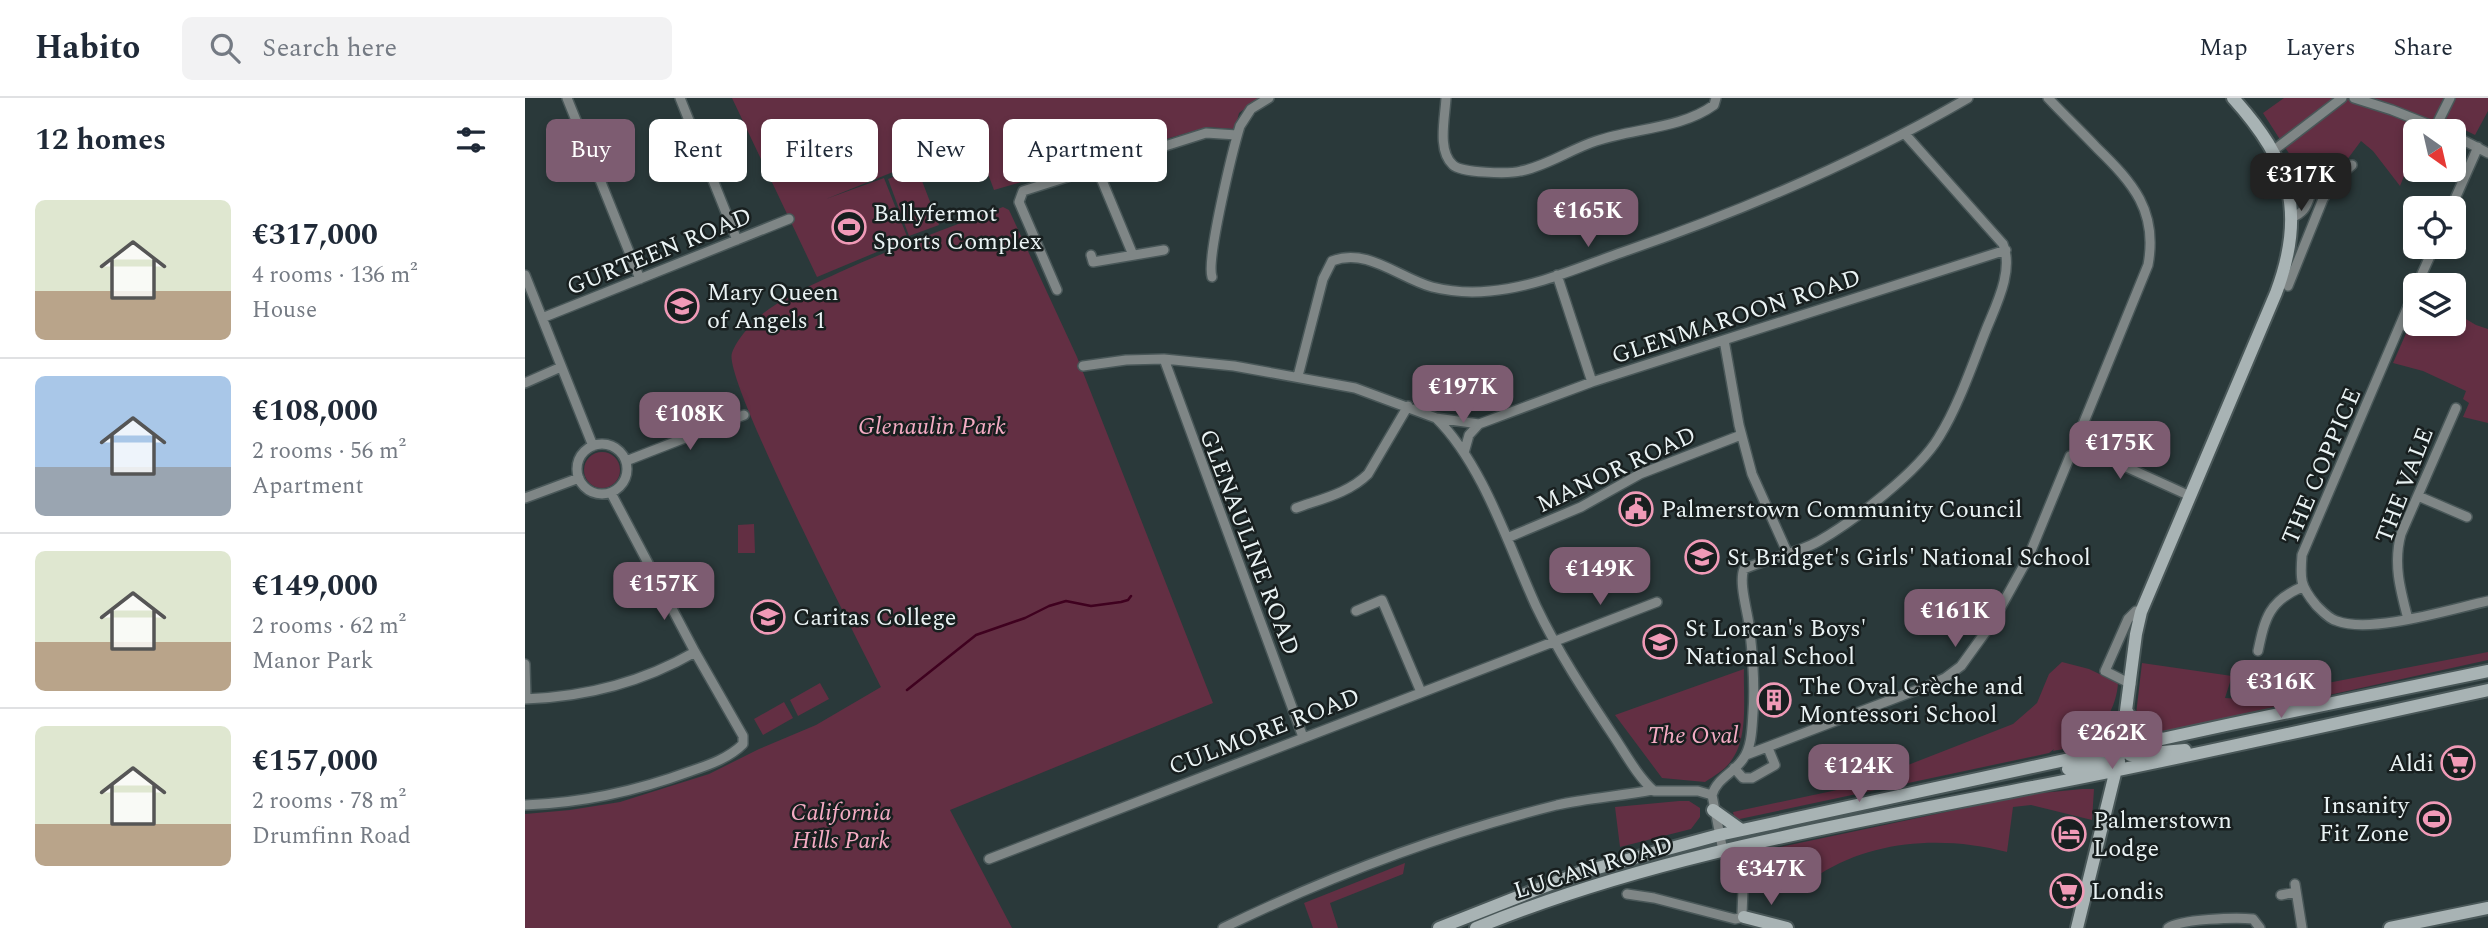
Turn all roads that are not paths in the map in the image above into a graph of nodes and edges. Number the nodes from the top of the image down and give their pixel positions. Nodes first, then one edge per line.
1 (567, 98) edge
2 (680, 98) edge
3 (1269, 98) edge
4 (1445, 98) edge
5 (1716, 98) edge
6 (1968, 98) edge
7 (2048, 98) edge
8 (2233, 98) edge
9 (2342, 98) edge
10 (2354, 98) edge
11 (2451, 98) edge
12 (2370, 100) edge
13 (2418, 119) edge
14 (2439, 119) edge
15 (1905, 134) junction
16 (1237, 135) junction
17 (2466, 141) edge
18 (1167, 145) edge
19 (2478, 147) junction
20 (2274, 149) junction
21 (2488, 153) edge
22 (2352, 165) dead end
23 (2285, 178) junction
24 (1049, 182) edge
25 (1103, 182) edge
26 (2310, 196) junction
27 (2456, 196) edge
28 (2323, 199) junction
29 (2291, 218) junction
30 (789, 219) dead end
31 (737, 240) junction
32 (1164, 250) dead end
33 (2006, 250) junction
34 (1091, 255) dead end
35 (1133, 255) junction
36 (525, 275) edge
37 (1557, 275) junction
38 (1212, 277) dead end
39 (640, 279) junction
40 (2288, 286) dead end
41 (1057, 290) dead end
42 (542, 318) junction
43 (2403, 318) edge
44 (1724, 340) junction
45 (1164, 359) junction
46 (1083, 366) dead end
47 (561, 367) junction
48 (1298, 376) junction
49 (1592, 382) junction
50 (525, 383) edge
51 (1408, 406) junction
52 (2456, 408) dead end
53 (744, 415) dead end
54 (1436, 418) junction
55 (1479, 425) junction
56 (1741, 435) junction
57 (593, 446) junction
58 (1464, 454) junction
59 (2070, 456) dead end
60 (626, 461) junction
61 (579, 478) junction
62 (611, 493) junction
63 (2190, 496) junction
64 (2418, 496) junction
65 (525, 498) edge
66 (1296, 509) dead end
67 (2467, 517) dead end
68 (1507, 538) junction
69 (1788, 554) junction
70 (2302, 587) junction
71 (2488, 601) edge
72 (1657, 602) dead end
73 (1356, 611) dead end
74 (2141, 612) junction
75 (2407, 618) junction
76 (1553, 641) junction
77 (2258, 651) dead end
78 (695, 652) junction
79 (525, 664) edge
80 (2488, 671) edge
81 (2131, 684) junction
82 (2488, 690) edge
83 (1421, 692) junction
84 (526, 699) edge
85 (2127, 717) junction
86 (1303, 737) junction
87 (2168, 739) junction
88 (2234, 747) junction
89 (1768, 748) junction
90 (1746, 755) junction
91 (2092, 756) junction
92 (2119, 759) junction
93 (2144, 764) junction
94 (1734, 768) junction
95 (2088, 775) junction
96 (1984, 779) junction
97 (1652, 790) junction
98 (2110, 793) junction
99 (1712, 795) junction
100 (525, 805) edge
101 (1713, 810) junction
102 (1842, 825) junction
103 (1741, 830) junction
104 (1719, 835) junction
105 (1723, 851) junction
106 (1648, 853) junction
107 (989, 859) dead end
108 (1662, 867) junction
109 (1627, 894) dead end
110 (2281, 895) dead end
111 (2488, 908) edge
112 (1744, 917) junction
113 (1223, 928) edge
114 (1440, 928) edge
115 (1476, 928) edge
116 (1787, 928) edge
117 (2077, 928) edge
118 (2168, 928) edge
119 (2260, 928) edge
120 (2302, 928) edge
121 (2390, 928) edge

1 - 39 street
2 - 31 street
3 - 16 street
4 - 5 street
6 - 15 street
7 - 63 street
8 - 20 main road
9 - 20 street
10 - 12 street
11 - 14 street
12 - 13 street
15 - 33 street
15 - 37 street
16 - 18 street
16 - 38 street
17 - 19 street
19 - 21 street
19 - 27 street
20 - 23 main road
22 - 28 street
23 - 26 street
23 - 29 main road
24 - 41 street
25 - 35 street
26 - 28 street
26 - 29 street
28 - 40 street
29 - 63 main road
30 - 31 street, GURTEEN ROAD
31 - 39 street, GURTEEN ROAD
32 - 35 street
33 - 44 street, GLENMAROON ROAD
33 - 69 street
34 - 35 street
36 - 42 street
37 - 48 street
37 - 49 street
39 - 42 street, GURTEEN ROAD
42 - 47 street
43 - 70 street, THE COPPICE
44 - 49 street, GLENMAROON ROAD
44 - 56 street
45 - 46 street
45 - 48 street
45 - 86 street, GLENAULINE ROAD
47 - 50 street
47 - 57 street
48 - 51 street
49 - 55 street, GLENMAROON ROAD
51 - 54 street
51 - 66 street
52 - 64 street, THE VALE
53 - 60 street
54 - 55 street
54 - 58 street
55 - 58 street
56 - 68 street, MANOR ROAD
56 - 69 street
57 - 60 street
57 - 61 street
58 - 68 street
59 - 89 street
60 - 62 street
61 - 62 street
61 - 65 street
62 - 78 street
63 - 74 main road
64 - 67 street
64 - 75 street, THE VALE
68 - 76 street
69 - 90 street
70 - 75 street
70 - 77 street
71 - 75 street
72 - 76 street, CULMORE ROAD
73 - 83 street
74 - 81 main road
74 - 81 street
76 - 83 street, CULMORE ROAD
76 - 97 street
78 - 84 street
78 - 100 street
79 - 84 street
80 - 87 main road
81 - 85 main road
82 - 88 main road
83 - 86 street, CULMORE ROAD
85 - 87 main road
85 - 91 main road
85 - 92 main road
86 - 107 street, CULMORE ROAD
87 - 92 main road
88 - 92 main road
88 - 93 main road
89 - 90 street
89 - 94 street
90 - 94 street
91 - 92 main road
91 - 96 main road
92 - 93 main road
92 - 95 main road
92 - 96 main road
92 - 98 main road
93 - 98 main road
94 - 99 street
95 - 98 main road
95 - 102 main road
96 - 103 main road
97 - 99 street
97 - 113 street
98 - 117 main road
99 - 101 street
101 - 103 main road
101 - 104 street
102 - 104 main road
102 - 105 main road, LUCAN ROAD
103 - 104 main road
104 - 105 street
104 - 106 main road
105 - 108 main road, LUCAN ROAD
105 - 112 street
106 - 108 main road
106 - 114 main road
108 - 115 main road, LUCAN ROAD
109 - 112 street
110 - 120 street
111 - 121 main road
112 - 116 main road
118 - 119 street

